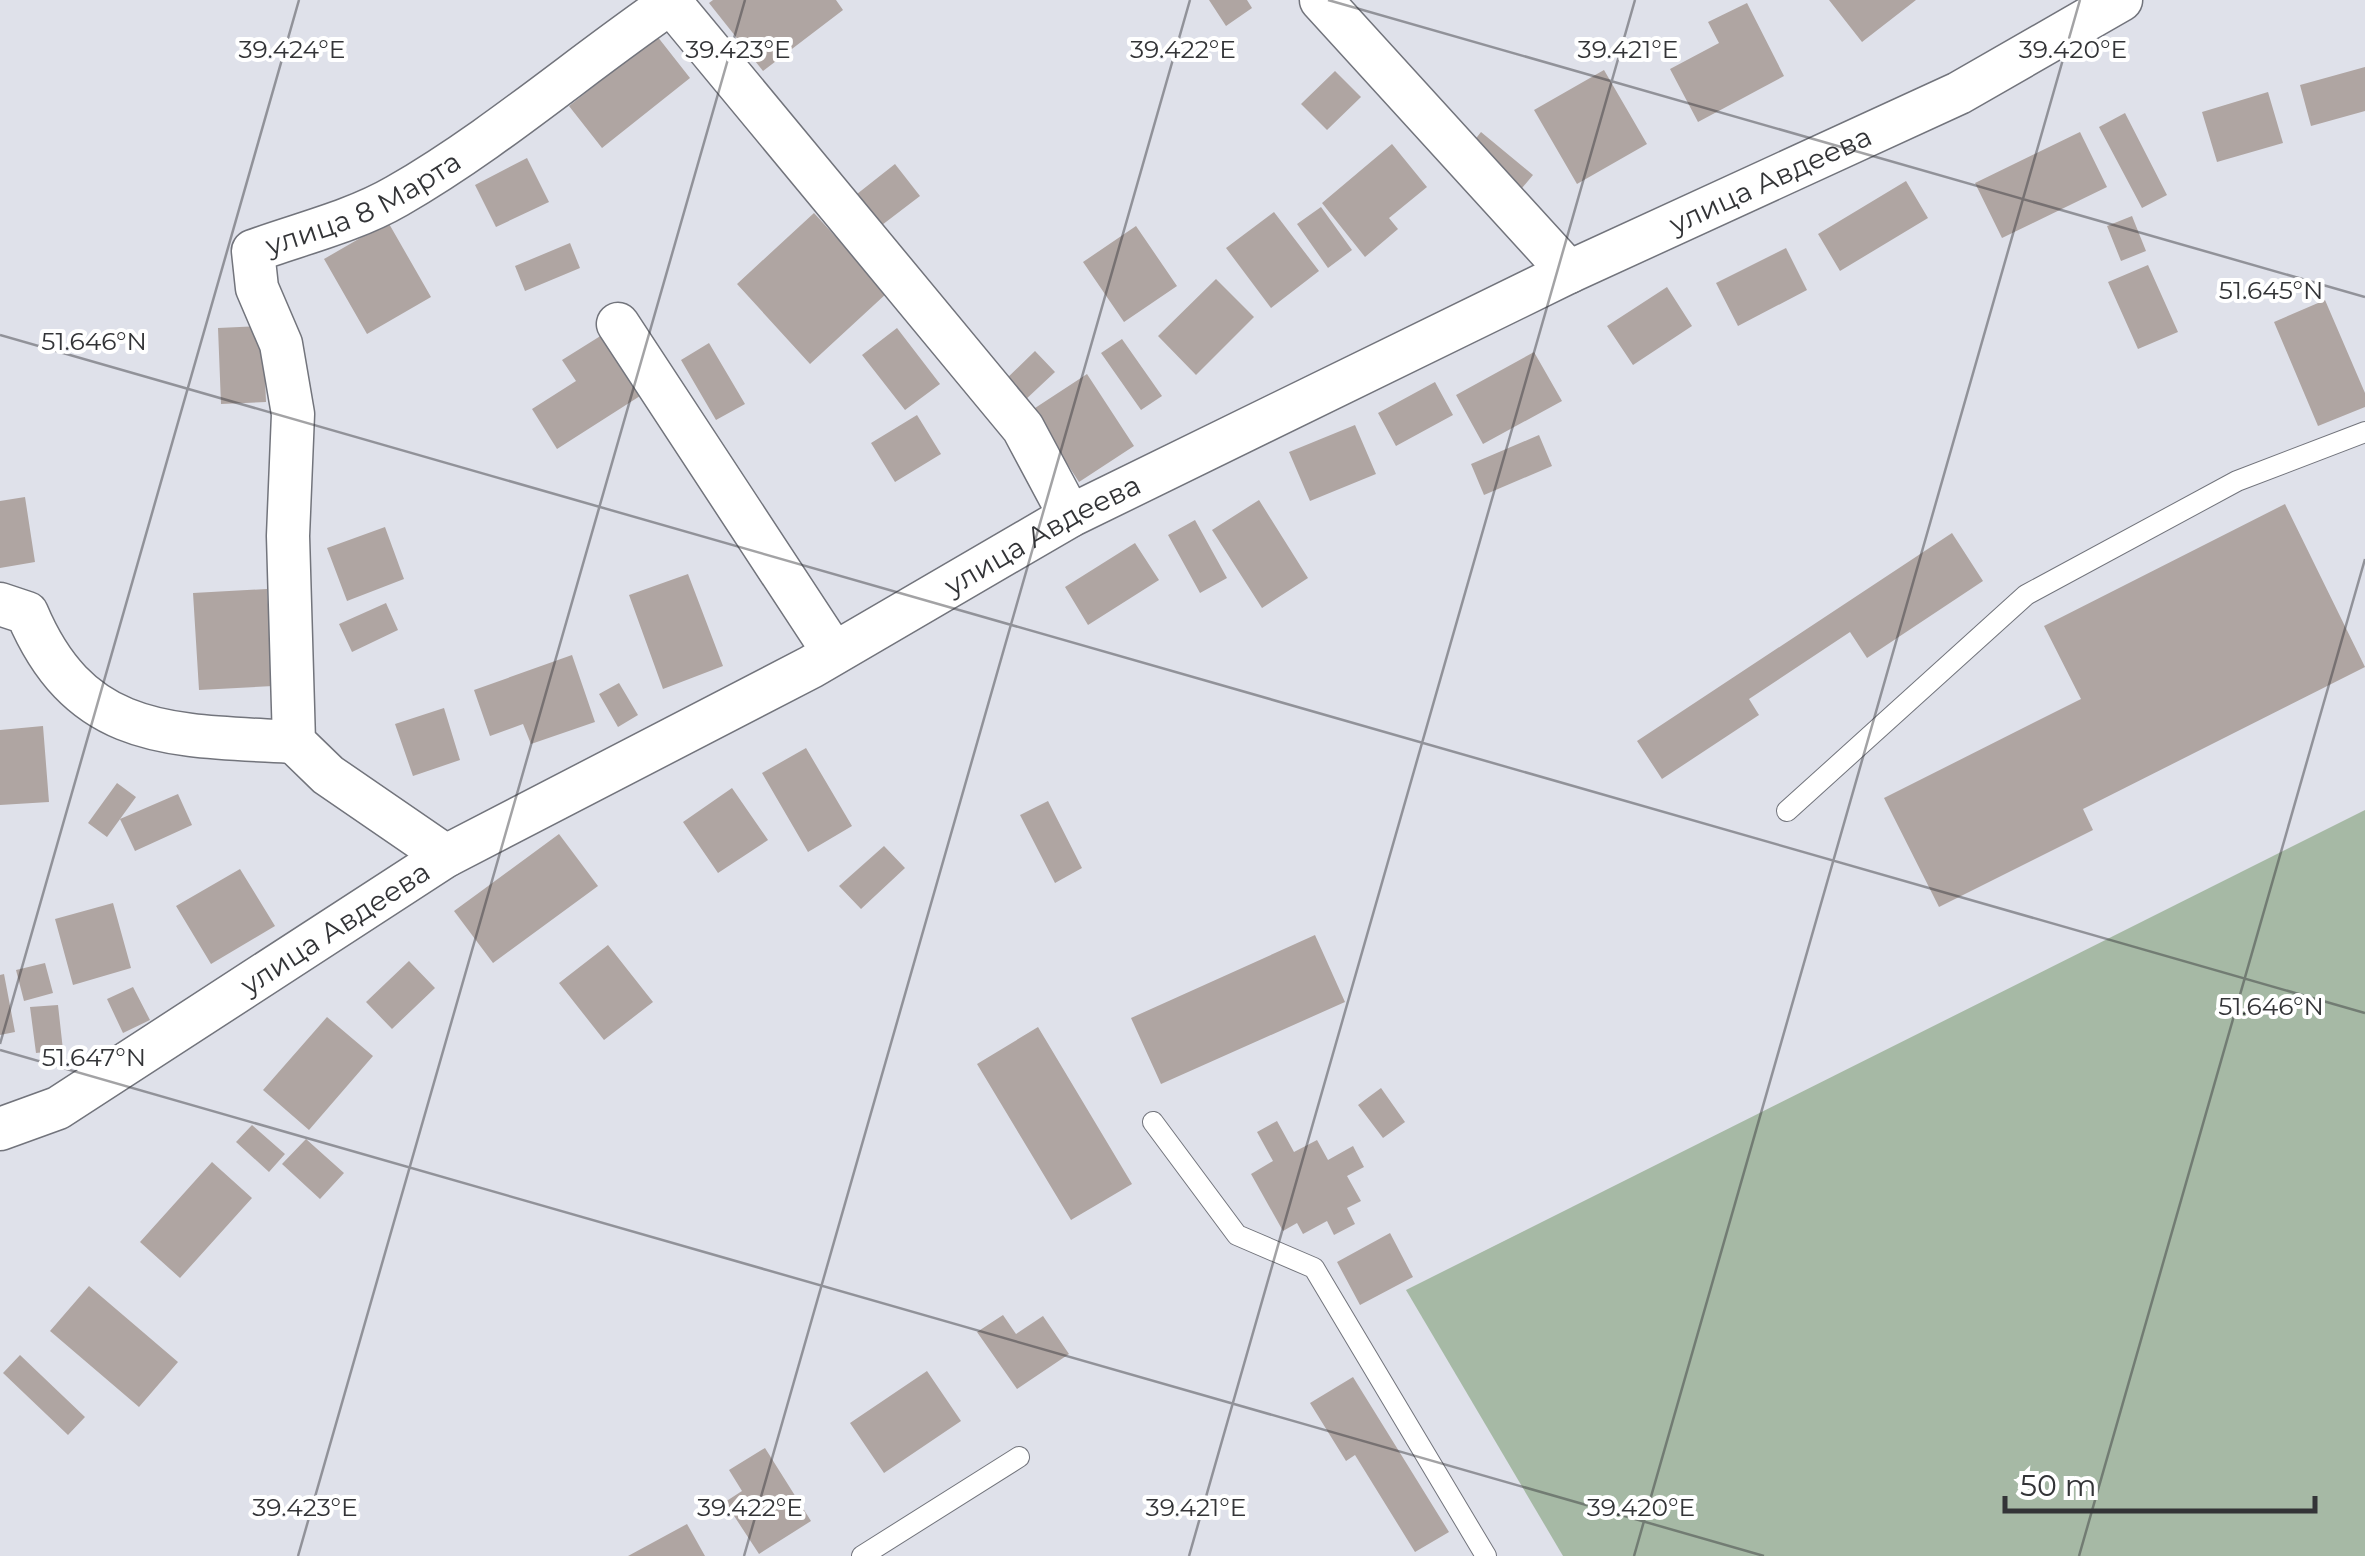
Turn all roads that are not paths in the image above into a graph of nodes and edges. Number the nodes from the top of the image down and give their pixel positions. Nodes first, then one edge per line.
1 (1321, 0) edge
2 (2120, 0) edge
3 (673, 1) edge
4 (1570, 272) junction
5 (618, 324) dead end
6 (2365, 432) edge
7 (1070, 516) junction
8 (0, 604) edge
9 (834, 653) junction
10 (294, 742) junction
11 (1788, 811) dead end
12 (446, 856) junction
13 (1153, 1122) dead end
14 (0, 1129) edge
15 (1018, 1457) dead end
16 (862, 1556) edge
17 (1486, 1556) edge

1 - 4 street
2 - 4 street, улица Авдеева
3 - 7 street
3 - 10 street, улица 8 Марта
4 - 7 street, улица Авдеева
5 - 9 street
6 - 11 lane
7 - 9 street, улица Авдеева
8 - 10 street
9 - 12 street, улица Авдеева
10 - 12 street
12 - 14 street, улица Авдеева
13 - 17 lane
15 - 16 lane

